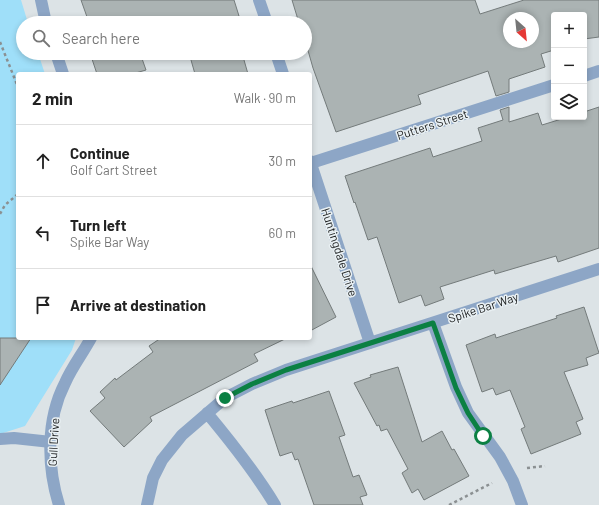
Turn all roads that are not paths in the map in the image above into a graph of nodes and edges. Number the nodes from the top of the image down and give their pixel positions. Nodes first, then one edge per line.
1 (41, 0) edge
2 (259, 0) edge
3 (44, 16) edge
4 (264, 16) edge
5 (59, 60) edge
6 (278, 60) edge
7 (599, 71) edge
8 (63, 72) edge
9 (282, 72) edge
10 (587, 75) edge
11 (551, 86) edge
12 (312, 161) edge
13 (312, 168) edge
14 (599, 269) edge
15 (433, 323) junction
16 (90, 340) edge
17 (370, 343) junction
18 (207, 413) junction
19 (0, 439) edge
20 (51, 442) junction
21 (59, 505) edge
22 (147, 505) edge
23 (275, 505) edge
24 (522, 505) edge

1 - 3 street
2 - 4 street
5 - 8 street
6 - 9 street
7 - 10 street
11 - 12 street, Putters Street
13 - 17 street, Huntingdale Drive
14 - 15 street, Spike Bar Way
15 - 17 street, Spike Bar Way
15 - 24 street
16 - 20 street, Gull Drive
17 - 18 street, Spike Bar Way
18 - 22 street, Spike Bar Way
18 - 23 street
19 - 20 street
20 - 21 street, Gull Drive

